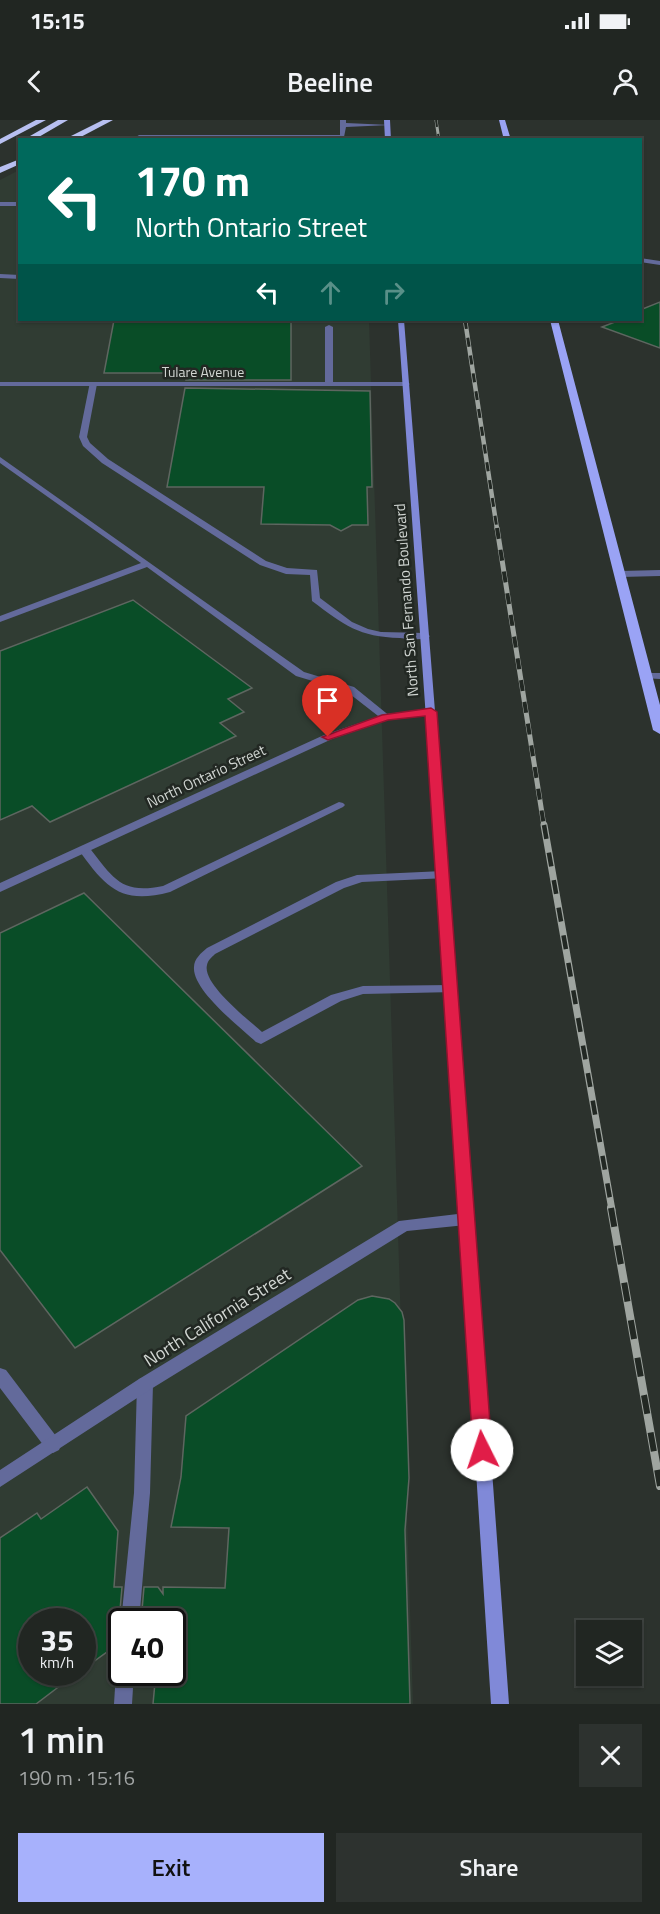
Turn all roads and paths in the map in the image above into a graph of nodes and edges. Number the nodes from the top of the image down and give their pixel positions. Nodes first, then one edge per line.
1 (42, 120) edge
2 (64, 120) edge
3 (109, 120) edge
4 (502, 120) edge
5 (343, 123) edge
6 (387, 123) edge
7 (139, 137) dead end
8 (31, 138) edge
9 (71, 138) edge
10 (388, 138) edge
11 (507, 138) edge
12 (0, 142) edge
13 (18, 162) edge
14 (0, 170) edge
15 (0, 204) edge
16 (18, 204) edge
17 (642, 260) edge
18 (660, 263) edge
19 (0, 276) edge
20 (18, 277) edge
21 (401, 321) edge
22 (554, 321) edge
23 (329, 327) dead end
24 (0, 384) edge
25 (93, 384) junction
26 (329, 384) junction
27 (406, 384) junction
28 (0, 459) edge
29 (148, 564) junction
30 (660, 573) edge
31 (621, 574) junction
32 (0, 619) edge
33 (425, 636) junction
34 (646, 676) junction
35 (660, 676) edge
36 (431, 712) junction
37 (386, 717) junction
38 (660, 730) edge
39 (339, 805) dead end
40 (84, 849) junction
41 (443, 875) junction
42 (0, 888) edge
43 (452, 989) junction
44 (466, 1219) junction
45 (0, 1375) edge
46 (144, 1384) junction
47 (52, 1445) junction
48 (0, 1479) edge
49 (131, 1608) edge
50 (124, 1686) edge
51 (123, 1704) edge
52 (500, 1704) edge

1 - 12 highway
2 - 8 highway
3 - 9 highway
4 - 11 main road
5 - 6 street
5 - 7 street
6 - 10 street
13 - 14 highway
15 - 16 street
17 - 18 street
19 - 20 street
21 - 27 street, North San Fernando Boulevard
22 - 31 main road
23 - 26 street
24 - 25 street, Tulare Avenue
25 - 26 street, Tulare Avenue
25 - 33 street
26 - 27 street, Tulare Avenue
27 - 33 street, North San Fernando Boulevard
28 - 29 street
29 - 32 street
29 - 37 street
30 - 31 street
31 - 34 main road
33 - 36 street, North San Fernando Boulevard
34 - 35 street
34 - 38 main road
36 - 37 street, North Ontario Street
36 - 41 street, North San Fernando Boulevard
37 - 40 street, North Ontario Street
39 - 40 street
40 - 42 street, North Ontario Street
41 - 43 street, North San Fernando Boulevard
41 - 43 street
43 - 44 street, North San Fernando Boulevard
44 - 46 street, North California Street
44 - 52 street, North San Fernando Boulevard
45 - 47 street
46 - 47 street, North California Street
46 - 49 street
47 - 48 street, North California Street
50 - 51 street

